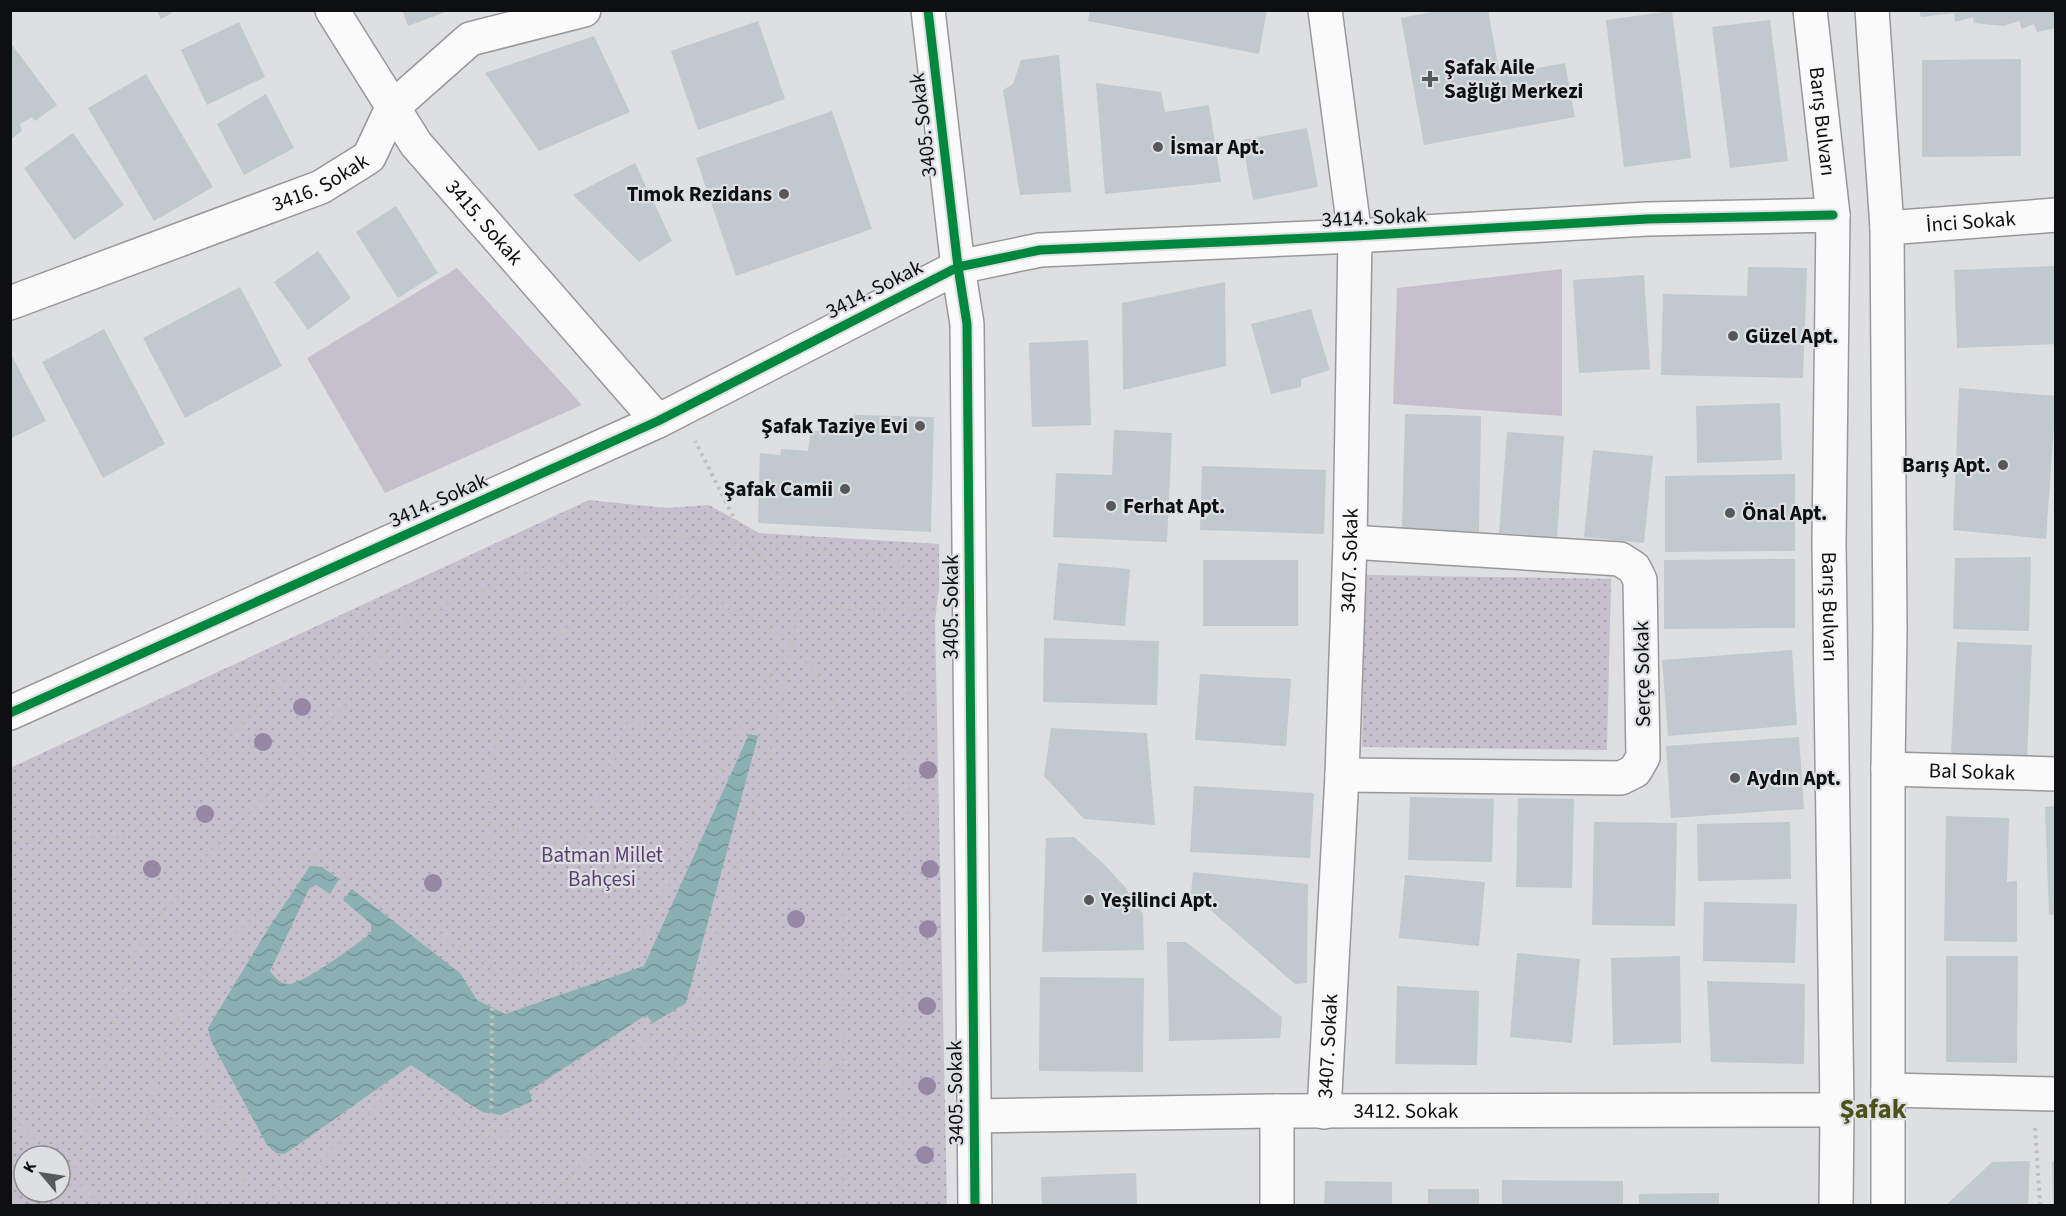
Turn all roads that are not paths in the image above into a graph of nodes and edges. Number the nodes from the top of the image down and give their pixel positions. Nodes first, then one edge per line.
1 (332, 10) edge
2 (585, 10) edge
3 (928, 10) edge
4 (1325, 10) edge
5 (1810, 10) edge
6 (1872, 10) edge
7 (392, 108) junction
8 (1833, 215) junction
9 (2055, 215) edge
10 (1887, 228) junction
11 (1355, 236) junction
12 (958, 267) junction
13 (10, 303) edge
14 (668, 415) junction
15 (1350, 542) junction
16 (10, 713) edge
17 (1887, 769) junction
18 (2055, 774) edge
19 (1342, 775) junction
20 (1888, 1090) junction
21 (2044, 1093) edge
22 (1837, 1110) junction
23 (1277, 1111) junction
24 (1324, 1112) junction
25 (974, 1116) junction
26 (975, 1206) edge
27 (1277, 1206) edge
28 (1836, 1206) edge
29 (1888, 1206) edge

1 - 7 street, 3415. Sokak
2 - 7 street, 3416. Sokak
3 - 12 street, 3405. Sokak
4 - 11 street, 3407. Sokak
5 - 8 street, Barış Bulvarı
6 - 10 street
7 - 13 street, 3416. Sokak
7 - 14 street, 3415. Sokak
8 - 11 street, 3414. Sokak
8 - 22 street, Barış Bulvarı
9 - 10 street, İnci Sokak
10 - 17 street
11 - 12 street, 3414. Sokak
11 - 15 street, 3407. Sokak
12 - 14 street, 3414. Sokak
12 - 25 street, 3405. Sokak
14 - 16 street, 3414. Sokak
15 - 19 street, 3407. Sokak
15 - 19 street, Serçe Sokak
17 - 18 street, Bal Sokak
17 - 20 street
19 - 24 street, 3407. Sokak
20 - 21 street
20 - 29 street
22 - 24 street, 3412. Sokak
22 - 28 street, Barış Bulvarı
23 - 24 street, 3412. Sokak
23 - 25 street, 3412. Sokak
23 - 27 street
25 - 26 street, 3405. Sokak

